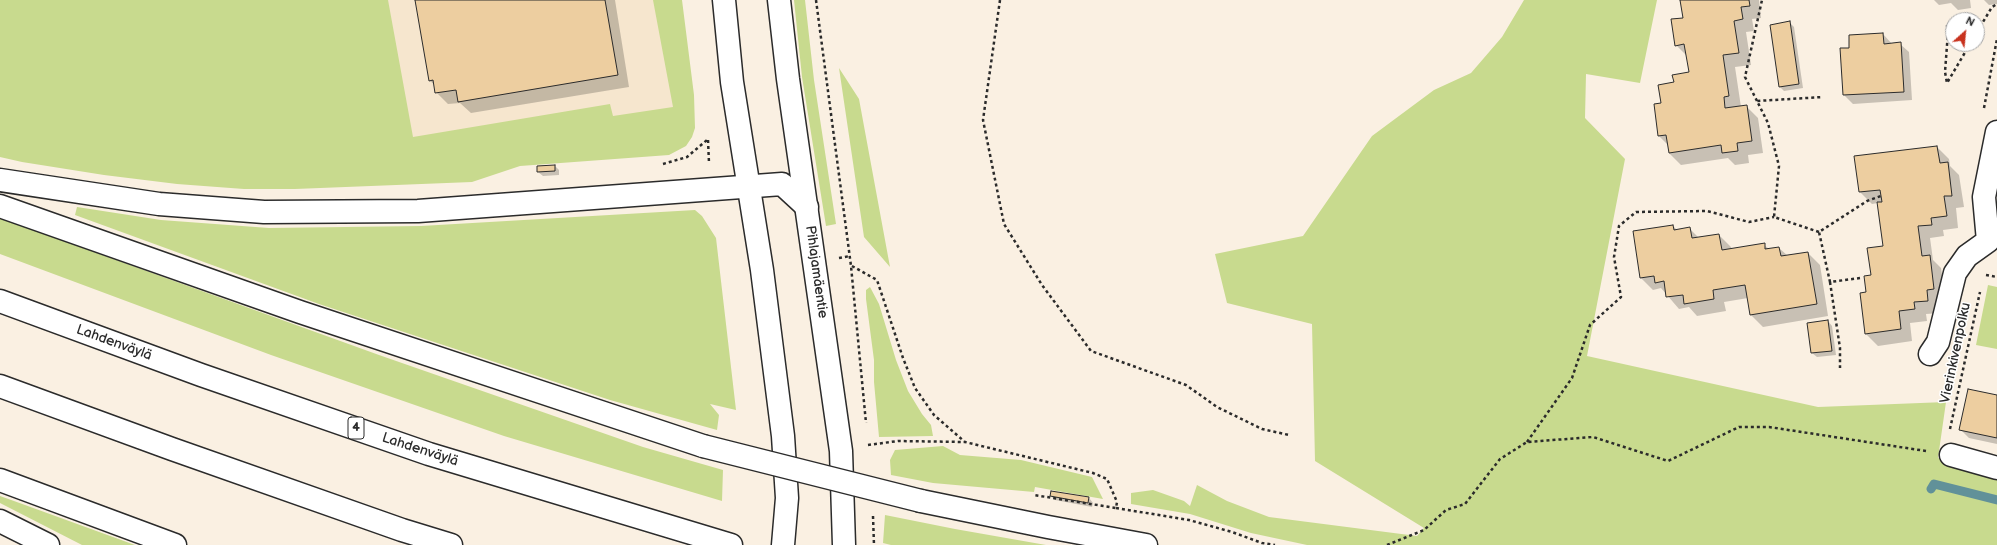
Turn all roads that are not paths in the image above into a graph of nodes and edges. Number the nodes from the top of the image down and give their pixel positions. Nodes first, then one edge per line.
1 (724, 0) edge
2 (779, 0) edge
3 (1997, 132) edge
4 (0, 180) edge
5 (748, 186) junction
6 (0, 206) edge
7 (807, 207) junction
8 (1993, 244) edge
9 (0, 301) edge
10 (1930, 354) dead end
11 (0, 386) edge
12 (1951, 455) road end
13 (1997, 468) edge
14 (0, 480) edge
15 (0, 520) edge
16 (724, 543) edge
17 (48, 545) edge
18 (175, 545) edge
19 (450, 545) edge
20 (783, 545) edge
21 (844, 545) edge
22 (1146, 545) edge

1 - 5 main road
2 - 7 main road, Pihlajamäentie
3 - 8 main road
4 - 5 main road
5 - 7 main road
5 - 20 main road
6 - 22 main road, bridge
7 - 21 main road, Pihlajamäentie
8 - 10 main road
9 - 16 main road, Lahdenväylä / 4
11 - 19 main road
12 - 13 main road
14 - 18 main road
15 - 17 main road

